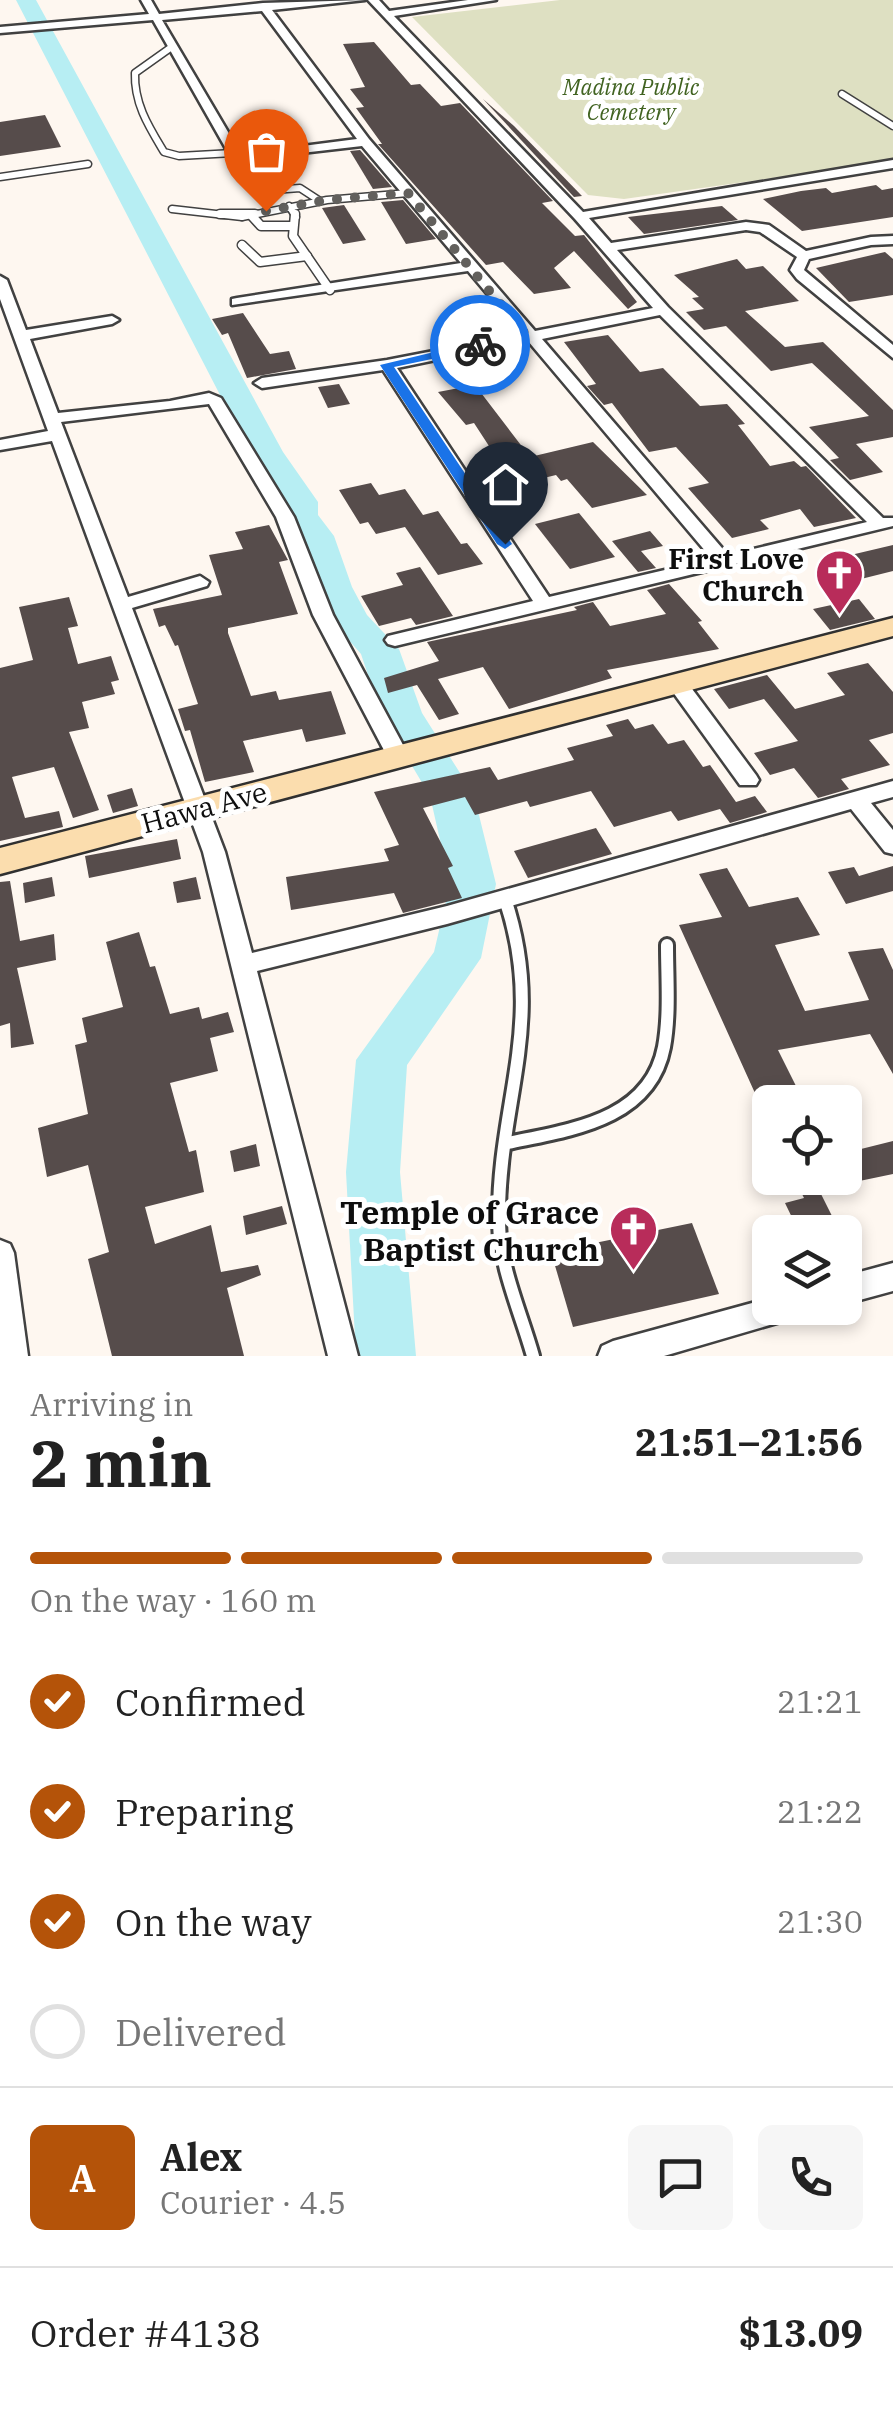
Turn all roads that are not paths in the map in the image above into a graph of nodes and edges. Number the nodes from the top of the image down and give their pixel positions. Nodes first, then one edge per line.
1 (146, 0) edge
2 (360, 0) edge
3 (373, 0) edge
4 (491, 0) edge
5 (263, 6) junction
6 (154, 14) junction
7 (386, 14) junction
8 (0, 30) edge
9 (172, 46) junction
10 (842, 94) dead end
11 (893, 126) edge
12 (365, 142) junction
13 (233, 153) junction
14 (88, 164) dead end
15 (893, 164) edge
16 (0, 178) edge
17 (274, 190) dead end
18 (408, 193) junction
19 (320, 201) junction
20 (290, 206) junction
21 (172, 210) dead end
22 (251, 216) junction
23 (580, 216) junction
24 (293, 226) junction
25 (893, 240) edge
26 (242, 245) dead end
27 (608, 246) junction
28 (307, 256) junction
29 (804, 256) junction
30 (470, 266) junction
31 (0, 280) edge
32 (330, 290) junction
33 (238, 302) dead end
34 (663, 310) junction
35 (112, 320) dead end
36 (526, 335) junction
37 (20, 336) junction
38 (893, 353) edge
39 (387, 365) junction
40 (262, 383) dead end
41 (53, 427) junction
42 (0, 445) edge
43 (887, 523) edge
44 (724, 562) junction
45 (200, 582) dead end
46 (544, 604) junction
47 (121, 606) junction
48 (893, 627) edge
49 (395, 640) dead end
50 (677, 683) junction
51 (413, 752) junction
52 (748, 780) dead end
53 (893, 788) edge
54 (856, 799) junction
55 (199, 808) junction
56 (893, 846) edge
57 (0, 861) edge
58 (494, 902) junction
59 (668, 946) dead end
60 (243, 965) junction
61 (508, 1143) junction
62 (0, 1253) edge
63 (893, 1277) edge
64 (862, 1285) edge
65 (752, 1317) edge
66 (13, 1356) edge
67 (343, 1356) edge
68 (533, 1356) edge
69 (614, 1356) edge

1 - 6 street
2 - 5 street
3 - 7 street
4 - 7 street
5 - 6 street
5 - 12 street
6 - 8 street
6 - 9 street
7 - 23 street
9 - 13 street
9 - 13 lane
10 - 11 lane
12 - 13 street
12 - 18 street
14 - 16 lane
15 - 23 street
17 - 19 lane
18 - 19 lane
18 - 30 street
19 - 20 lane
20 - 22 lane
20 - 24 lane
21 - 22 lane
22 - 24 lane
23 - 27 street
24 - 28 lane
25 - 29 street
26 - 28 lane
27 - 29 street
27 - 34 street
28 - 32 lane
29 - 38 street
30 - 32 street
30 - 36 street
31 - 37 street
32 - 33 street
34 - 36 street
34 - 43 street
35 - 37 street
36 - 39 street
36 - 44 street
37 - 41 street
39 - 40 street
39 - 46 street
41 - 42 street
41 - 47 street
41 - 51 street
43 - 44 street
44 - 46 street
45 - 47 street
46 - 49 street
47 - 55 street
48 - 50 street, Hawa Ave
50 - 51 street, Hawa Ave
50 - 52 street
51 - 55 street, Hawa Ave
53 - 54 street
54 - 56 street
54 - 58 street
55 - 57 street, Hawa Ave
55 - 60 street
58 - 60 street
58 - 61 lane
59 - 61 lane
60 - 67 street
61 - 68 lane
62 - 66 street
63 - 64 street
65 - 69 street

